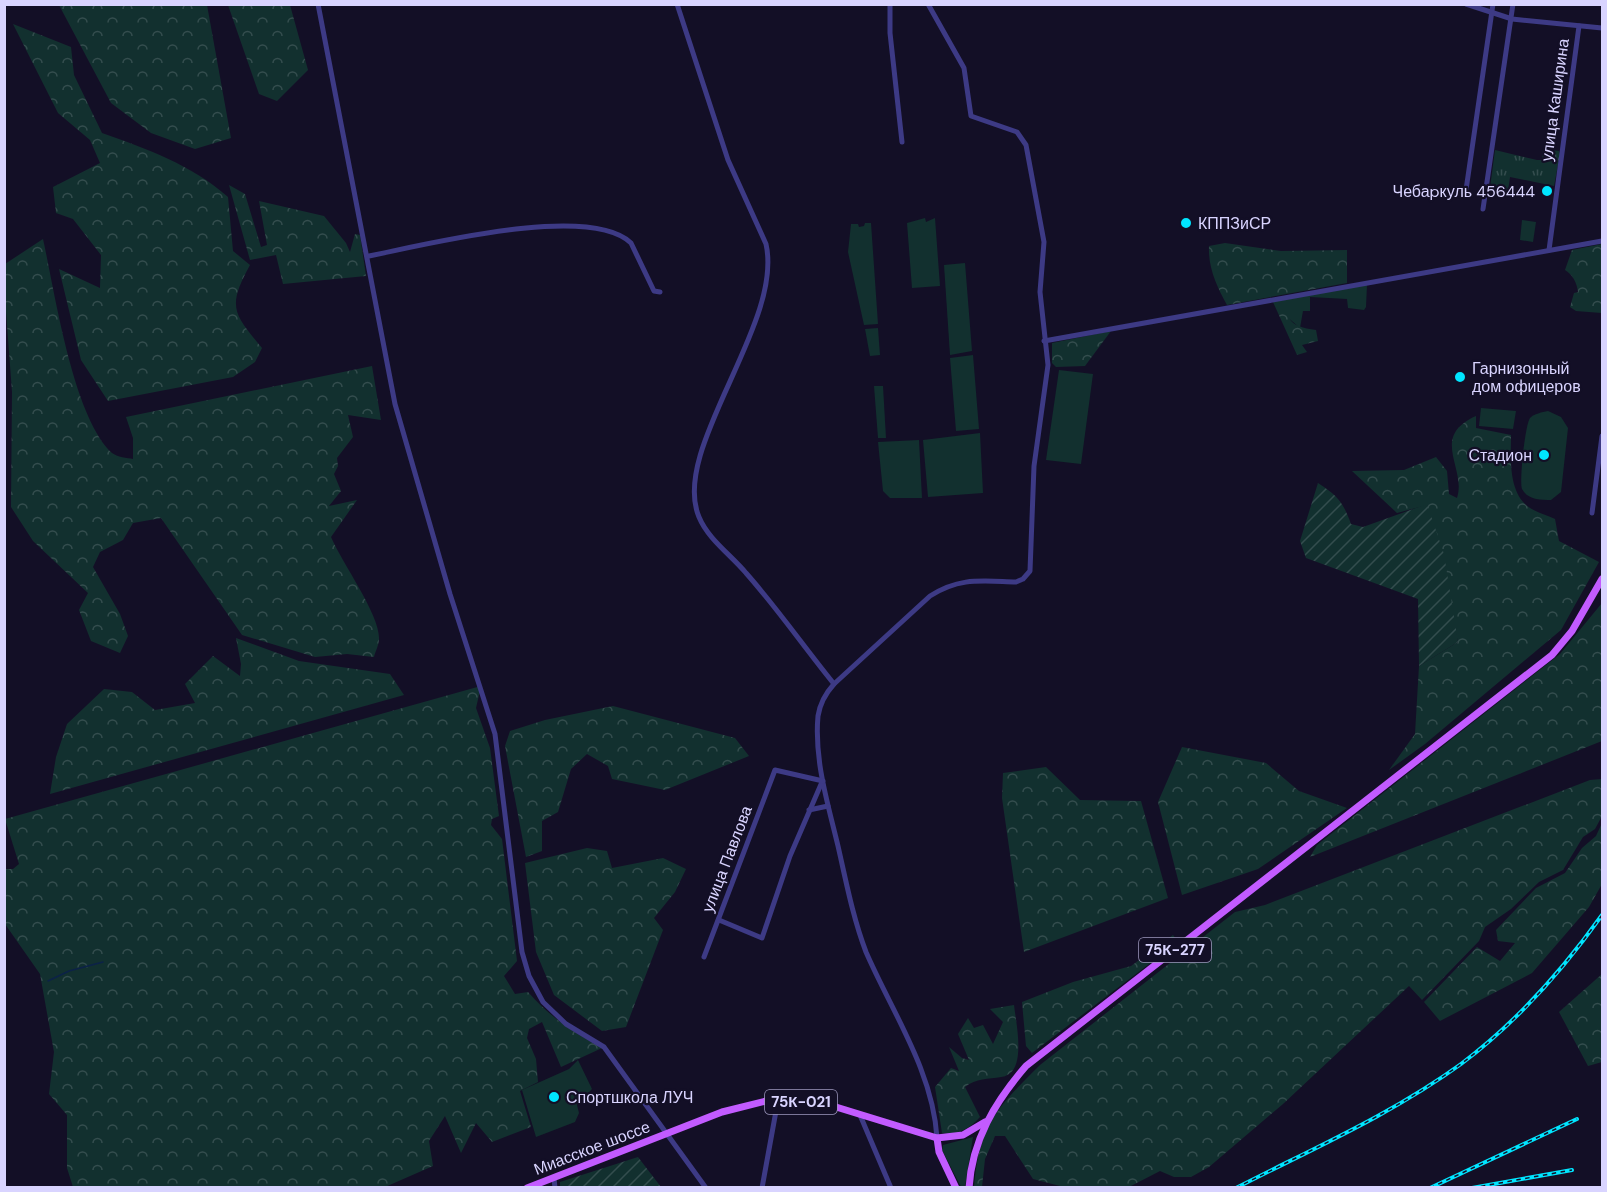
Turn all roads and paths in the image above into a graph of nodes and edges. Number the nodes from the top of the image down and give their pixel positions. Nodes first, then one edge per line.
1 (318, 4) edge
2 (678, 4) edge
3 (890, 4) edge
4 (928, 4) edge
5 (1466, 4) edge
6 (1493, 4) edge
7 (1513, 4) edge
8 (1491, 13) junction
9 (1512, 19) junction
10 (1579, 26) junction
11 (1602, 28) edge
12 (903, 142) dead end
13 (1466, 190) dead end
14 (1483, 209) dead end
15 (1602, 241) edge
16 (1549, 250) junction
17 (369, 256) junction
18 (660, 292) dead end
19 (1044, 341) junction
20 (1602, 436) edge
21 (1592, 513) dead end
22 (1602, 579) edge
23 (834, 684) junction
24 (823, 781) junction
25 (828, 806) junction
26 (809, 810) junction
27 (719, 920) junction
28 (704, 957) dead end
29 (778, 1100) junction
30 (860, 1115) junction
31 (987, 1121) junction
32 (666, 1134) junction
33 (936, 1138) junction
34 (554, 1178) junction
35 (527, 1188) edge
36 (555, 1188) edge
37 (706, 1188) edge
38 (762, 1188) edge
39 (891, 1188) edge
40 (956, 1188) edge
41 (969, 1188) edge

1 - 17 street
2 - 23 street
3 - 12 street
4 - 19 street
5 - 8 street, улица Каширина
6 - 8 street
7 - 9 street
8 - 9 street, улица Каширина
8 - 13 street
9 - 10 street, улица Каширина
9 - 14 street
10 - 11 street, улица Каширина
10 - 16 street, улица Каширина
15 - 16 street
16 - 19 street
17 - 18 street
17 - 32 street
19 - 23 street
20 - 21 street
22 - 31 main road, 75К-277
23 - 24 street
24 - 25 street
24 - 26 street
24 - 27 street, улица Павлова
25 - 26 street
25 - 33 street
26 - 27 street
27 - 28 street, улица Павлова
29 - 30 main road, 75К-021
29 - 32 main road, 75К-021
29 - 38 street
30 - 33 main road, 75К-021
30 - 39 street
31 - 33 main road, 75К-021
31 - 41 main road
32 - 34 main road, Миасское шоссе / 75К-021
32 - 37 street
33 - 40 main road
34 - 35 main road, Миасское шоссе / 75К-021
34 - 36 street

